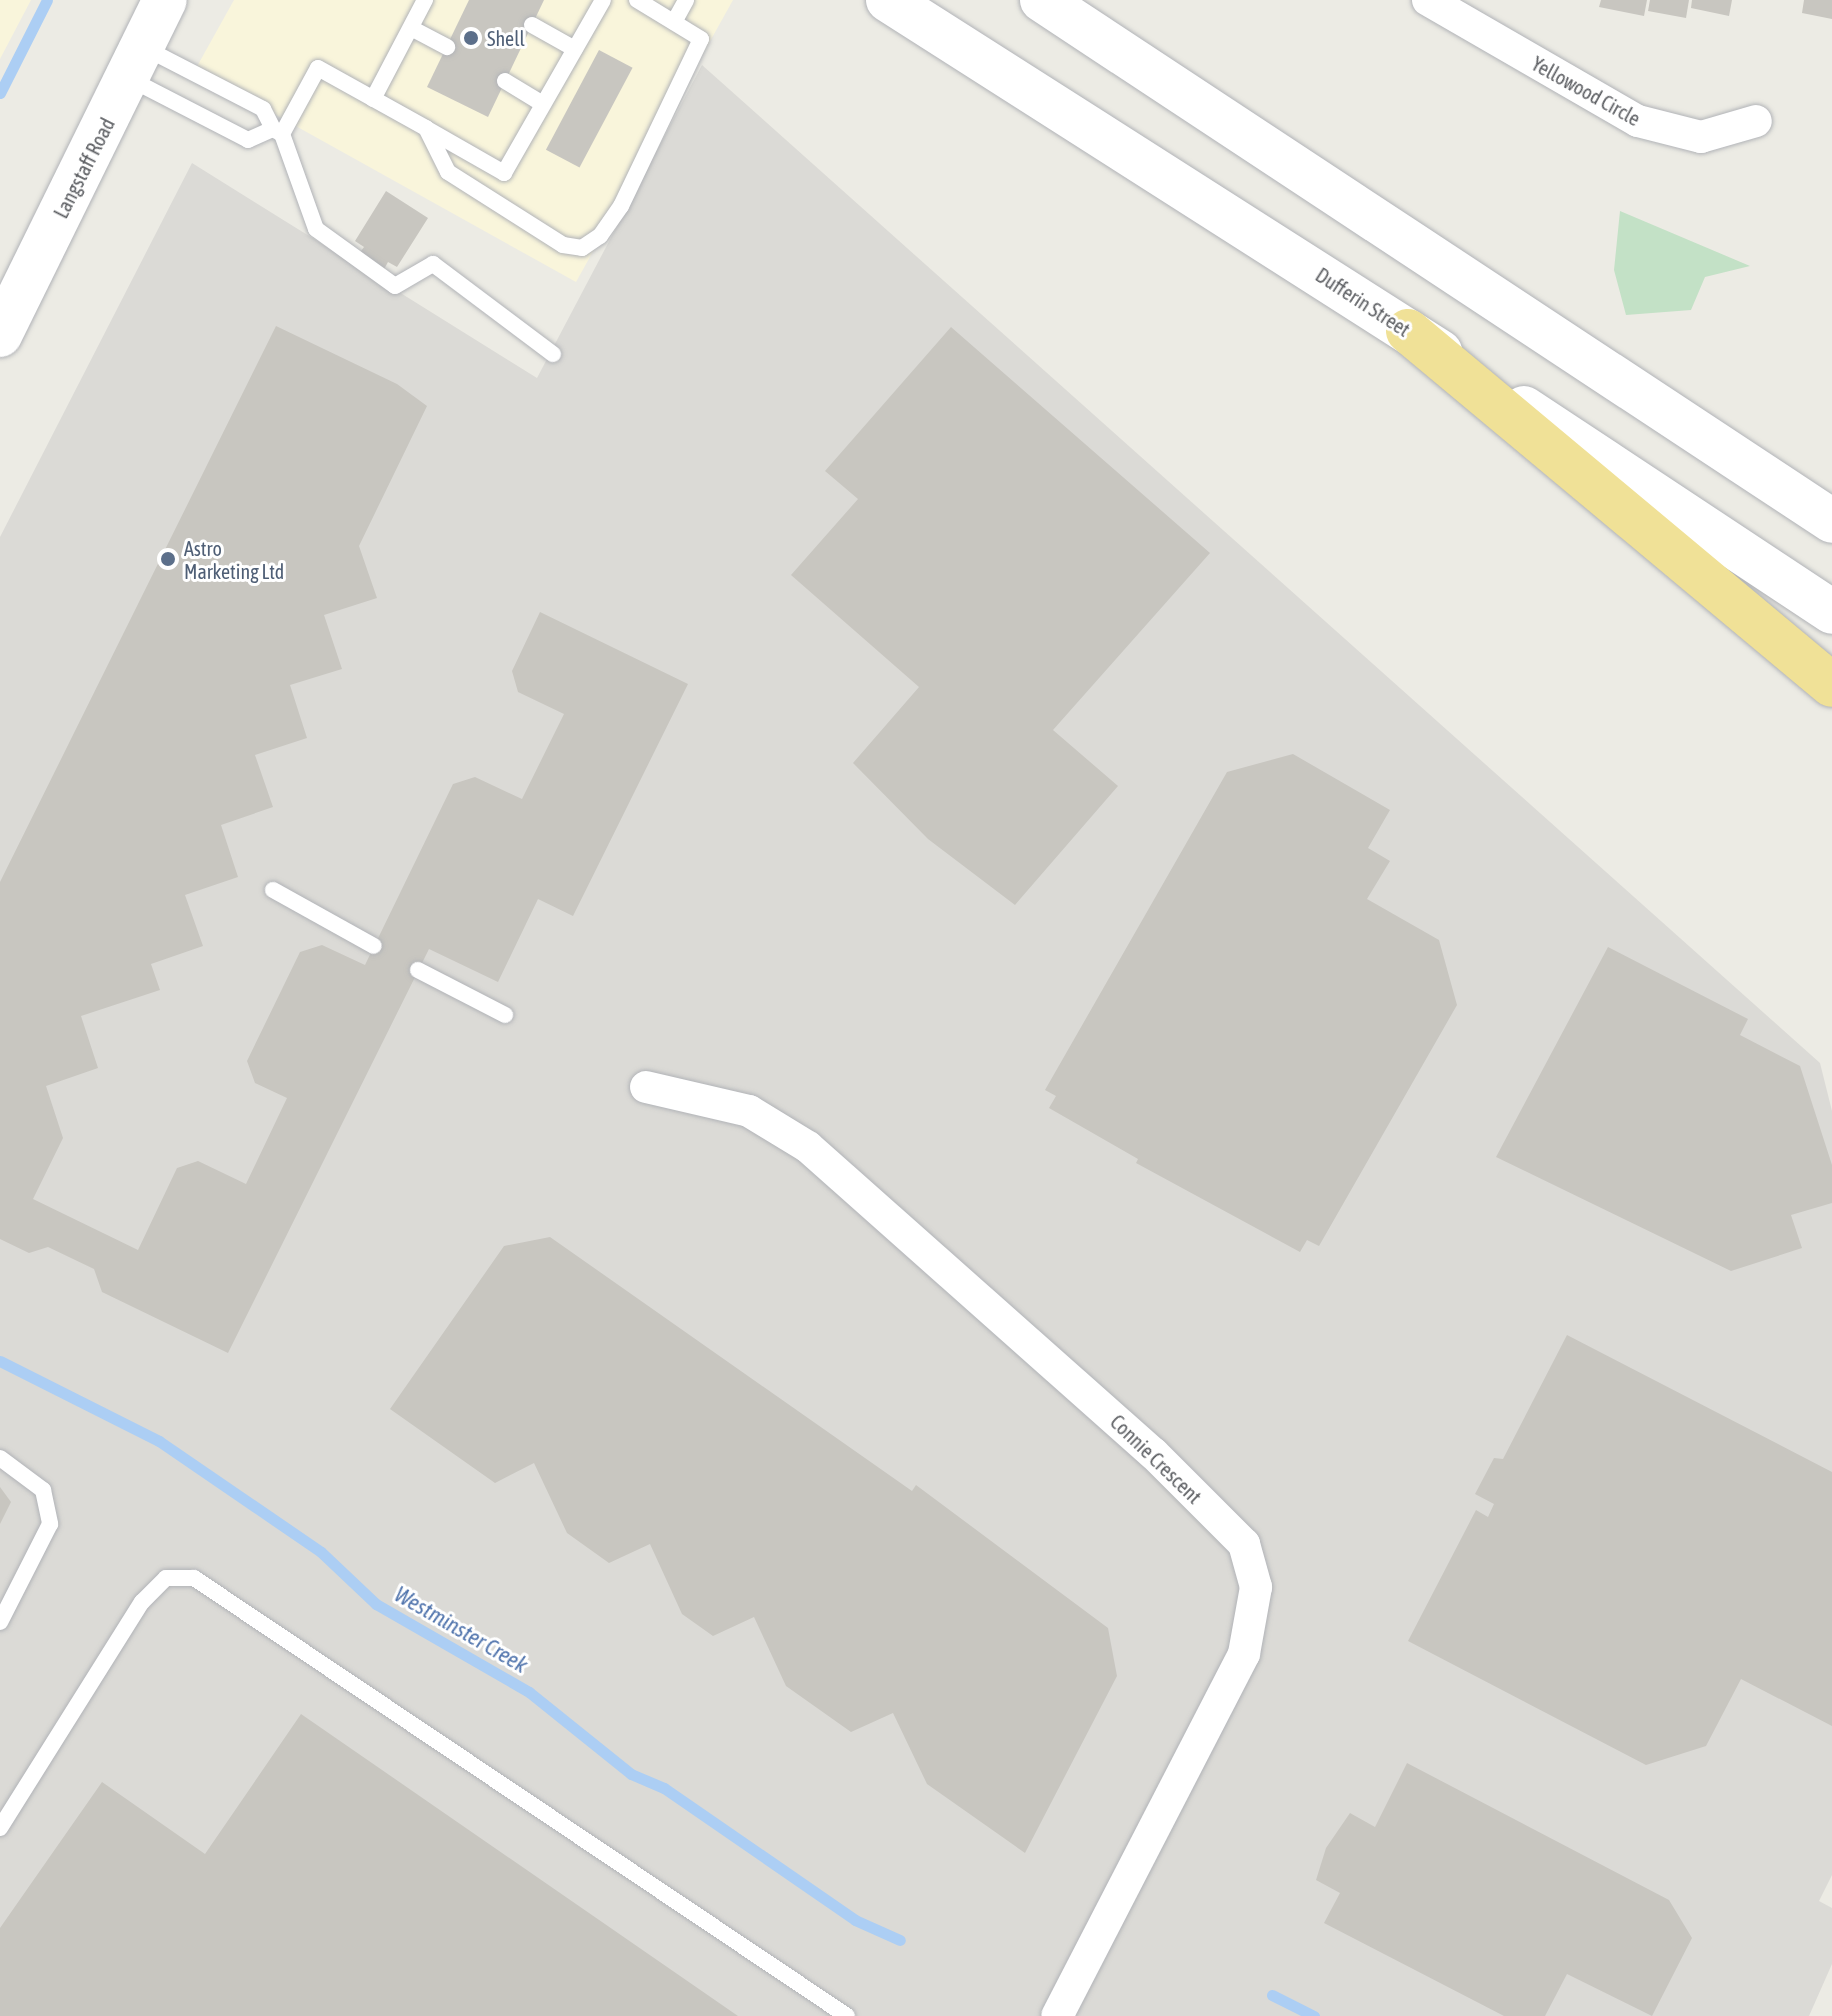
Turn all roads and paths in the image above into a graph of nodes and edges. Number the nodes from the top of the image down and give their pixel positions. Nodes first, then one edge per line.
1 (165, 0) edge
2 (425, 0) edge
3 (603, 0) edge
4 (637, 0) edge
5 (686, 0) edge
6 (888, 0) edge
7 (1042, 0) edge
8 (1428, 0) edge
9 (674, 22) junction
10 (532, 25) dead end
11 (411, 28) junction
12 (447, 47) dead end
13 (575, 49) junction
14 (136, 62) junction
15 (505, 81) dead end
16 (373, 99) junction
17 (543, 104) junction
18 (1756, 121) dead end
19 (426, 128) junction
20 (278, 132) junction
21 (1408, 331) junction
22 (0, 335) edge
23 (553, 354) dead end
24 (1832, 521) edge
25 (1832, 612) edge
26 (1832, 685) edge
27 (273, 890) dead end
28 (374, 946) dead end
29 (418, 970) dead end
30 (505, 1015) dead end
31 (646, 1087) dead end
32 (0, 1458) edge
33 (0, 1622) edge
34 (0, 1828) edge
35 (847, 2016) edge
36 (1057, 2016) edge

1 - 14 main road, Langstaff Road
2 - 11 lane
3 - 13 lane
4 - 9 lane
5 - 9 lane
6 - 21 main road, Dufferin Street
7 - 24 main road
8 - 18 street, Yellowood Circle
9 - 19 lane
10 - 13 lane
11 - 12 lane
11 - 16 lane
13 - 17 lane
14 - 20 lane
14 - 20 lane
14 - 22 main road, Langstaff Road
15 - 17 lane
16 - 19 lane
16 - 20 lane
17 - 19 lane
20 - 23 lane
21 - 25 main road, Dufferin Street
21 - 26 highway
27 - 28 lane
29 - 30 lane
31 - 36 street, Connie Crescent
32 - 33 lane
34 - 35 lane

